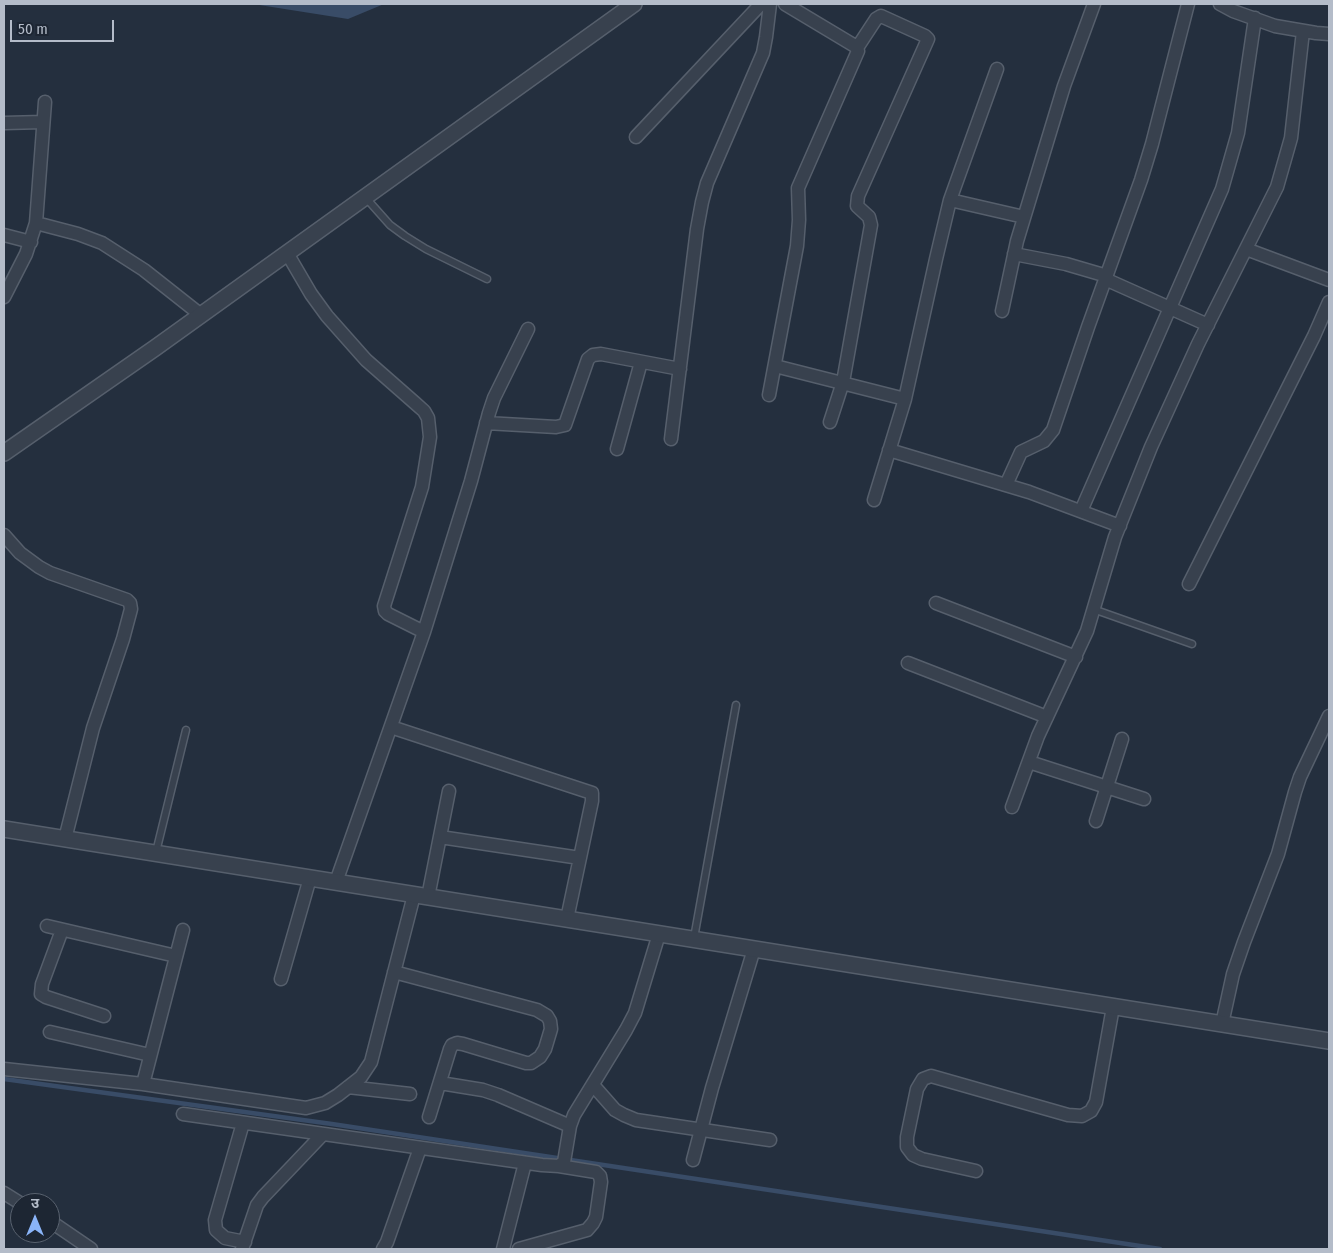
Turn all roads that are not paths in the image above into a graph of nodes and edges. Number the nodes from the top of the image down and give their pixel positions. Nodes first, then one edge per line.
1 (761, 4) edge
2 (770, 4) edge
3 (785, 4) edge
4 (1094, 4) edge
5 (1188, 4) edge
6 (1220, 4) edge
7 (629, 5) edge
8 (1255, 18) junction
9 (1303, 31) junction
10 (1329, 34) edge
11 (857, 48) junction
12 (997, 69) dead end
13 (45, 102) dead end
14 (43, 122) junction
15 (4, 123) edge
16 (636, 137) dead end
17 (365, 197) junction
18 (950, 200) junction
19 (1024, 217) junction
20 (36, 223) junction
21 (4, 235) edge
22 (31, 242) junction
23 (1246, 249) junction
24 (287, 253) junction
25 (1014, 254) junction
26 (1106, 277) junction
27 (487, 279) dead end
28 (1329, 280) edge
29 (4, 297) edge
30 (1329, 302) edge
31 (1171, 307) junction
32 (1002, 311) dead end
33 (201, 315) junction
34 (1208, 324) junction
35 (528, 329) dead end
36 (641, 362) junction
37 (775, 366) junction
38 (680, 369) junction
39 (844, 382) junction
40 (769, 395) dead end
41 (905, 399) junction
42 (830, 422) dead end
43 (486, 423) junction
44 (671, 439) dead end
45 (617, 450) dead end
46 (889, 450) junction
47 (4, 452) edge
48 (1006, 485) junction
49 (874, 500) dead end
50 (1081, 511) junction
51 (1120, 526) junction
52 (4, 535) edge
53 (1189, 584) dead end
54 (936, 603) dead end
55 (1093, 609) junction
56 (424, 632) junction
57 (1192, 644) dead end
58 (1076, 657) junction
59 (908, 663) dead end
60 (736, 705) dead end
61 (1329, 716) edge
62 (1047, 717) junction
63 (391, 727) junction
64 (186, 730) dead end
65 (1122, 739) dead end
66 (1029, 762) junction
67 (1106, 787) junction
68 (449, 791) dead end
69 (1144, 799) dead end
70 (1012, 807) dead end
71 (1096, 821) dead end
72 (4, 829) edge
73 (440, 837) junction
74 (65, 839) junction
75 (156, 853) junction
76 (580, 858) junction
77 (310, 878) junction
78 (336, 882) junction
79 (421, 896) junction
80 (567, 919) junction
81 (47, 926) dead end
82 (62, 930) junction
83 (183, 930) dead end
84 (658, 934) junction
85 (694, 940) junction
86 (754, 949) junction
87 (176, 956) junction
88 (394, 972) junction
89 (281, 979) dead end
90 (1113, 1006) junction
91 (104, 1016) dead end
92 (1222, 1024) junction
93 (50, 1032) dead end
94 (1329, 1041) edge
95 (150, 1055) junction
96 (4, 1069) edge
97 (440, 1083) junction
98 (143, 1084) junction
99 (593, 1085) junction
100 (348, 1087) junction
101 (410, 1094) dead end
102 (183, 1114) dead end
103 (429, 1117) dead end
104 (243, 1123) junction
105 (570, 1126) junction
106 (701, 1130) junction
107 (323, 1134) junction
108 (770, 1140) dead end
109 (420, 1148) junction
110 (562, 1160) junction
111 (693, 1160) dead end
112 (525, 1163) junction
113 (976, 1171) dead end
114 (60, 1228) edge
115 (243, 1246) edge
116 (91, 1249) edge
117 (383, 1249) edge
118 (503, 1249) edge
119 (519, 1249) edge

1 - 16 street
2 - 38 street
3 - 11 street
4 - 19 street
5 - 26 street
6 - 8 street
7 - 17 street
8 - 9 street
8 - 31 street
9 - 10 street
9 - 23 street
11 - 37 street
11 - 39 street
12 - 18 street
13 - 14 street
14 - 15 street
14 - 20 street
17 - 24 street
17 - 27 lane
18 - 19 street
18 - 41 street
19 - 25 street
20 - 22 street
20 - 33 street
21 - 22 street
22 - 29 street
23 - 28 street
23 - 34 street
24 - 33 street
24 - 56 street
25 - 26 street
25 - 32 street
26 - 31 street
26 - 48 street
30 - 53 street
31 - 34 street
31 - 50 street
33 - 47 street
34 - 51 street
35 - 43 street
36 - 38 street
36 - 43 street
36 - 45 street
37 - 39 street
37 - 40 street
38 - 44 street
39 - 41 street
39 - 42 street
41 - 46 street
43 - 56 street
46 - 48 street
46 - 49 street
48 - 50 street
50 - 51 street
51 - 55 street
52 - 74 street
54 - 58 street
55 - 57 lane
55 - 58 street
56 - 63 street
58 - 62 street
59 - 62 street
60 - 85 lane
61 - 92 street
62 - 66 street
63 - 76 street
63 - 78 street
64 - 75 lane
65 - 67 street
66 - 67 street
66 - 70 street
67 - 69 street
67 - 71 street
68 - 73 street
72 - 74 street
73 - 76 street
73 - 79 street
74 - 75 street
75 - 77 street
76 - 80 street
77 - 78 street
77 - 89 street
78 - 79 street
79 - 80 street
79 - 88 street
80 - 84 street
81 - 82 street
82 - 87 street
82 - 91 street
83 - 87 street
84 - 85 street
84 - 99 street
85 - 86 street
86 - 90 street
86 - 106 street
87 - 95 street
88 - 97 street
88 - 100 street
90 - 92 street
90 - 113 street
92 - 94 street
93 - 95 street
95 - 98 street
96 - 98 street
97 - 103 street
97 - 105 street
98 - 100 street
99 - 105 street
99 - 106 street
100 - 101 street
102 - 104 street
104 - 107 street
104 - 115 street
105 - 110 street
106 - 108 street
106 - 111 street
107 - 109 street
107 - 115 street
109 - 112 street
109 - 117 street
110 - 112 street
110 - 119 street
112 - 118 street
114 - 116 street

